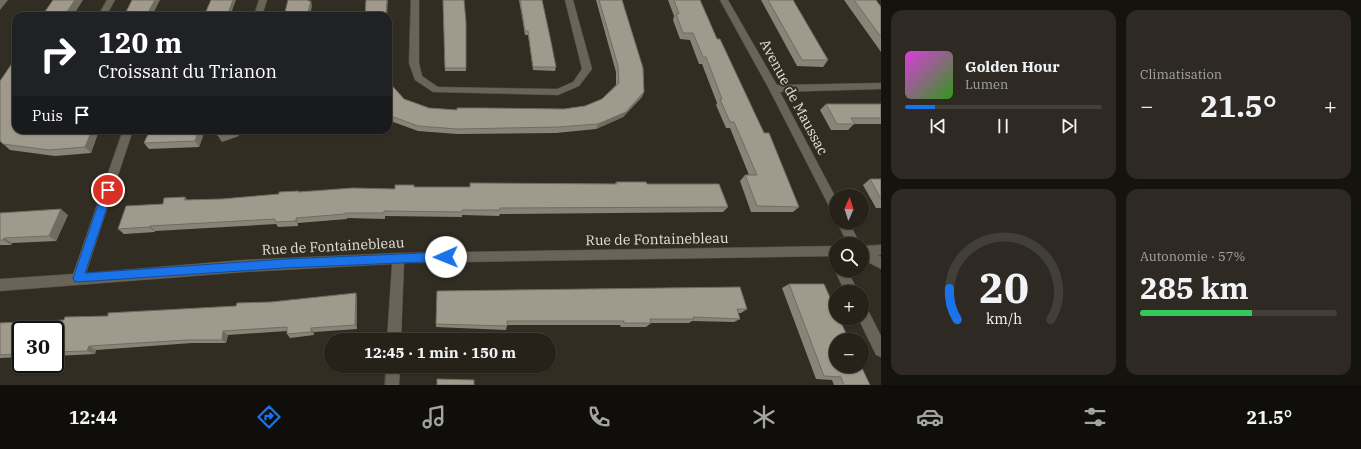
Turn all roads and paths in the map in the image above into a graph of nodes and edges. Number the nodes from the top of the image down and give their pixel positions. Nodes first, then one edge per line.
1 (111, 0) edge
2 (263, 0) edge
3 (415, 0) edge
4 (570, 0) edge
5 (724, 0) edge
6 (104, 12) edge
7 (259, 12) edge
8 (881, 86) edge
9 (774, 89) junction
10 (127, 134) edge
11 (829, 195) edge
12 (881, 250) edge
13 (829, 251) edge
14 (869, 251) edge
15 (869, 256) edge
16 (398, 258) junction
17 (881, 263) edge
18 (78, 278) junction
19 (0, 285) edge
20 (868, 325) edge
21 (394, 333) edge
22 (881, 350) edge
23 (393, 373) edge
24 (392, 385) edge

1 - 6 street
2 - 7 street
3 - 4 street
5 - 9 street, Avenue de Maussac
8 - 9 street
9 - 11 street, Avenue de Maussac
10 - 18 street
12 - 14 street
13 - 16 street, Rue de Fontainebleau
15 - 17 street
16 - 18 street, Rue de Fontainebleau
16 - 21 street
18 - 19 street, Rue de Fontainebleau
20 - 22 street
23 - 24 street

